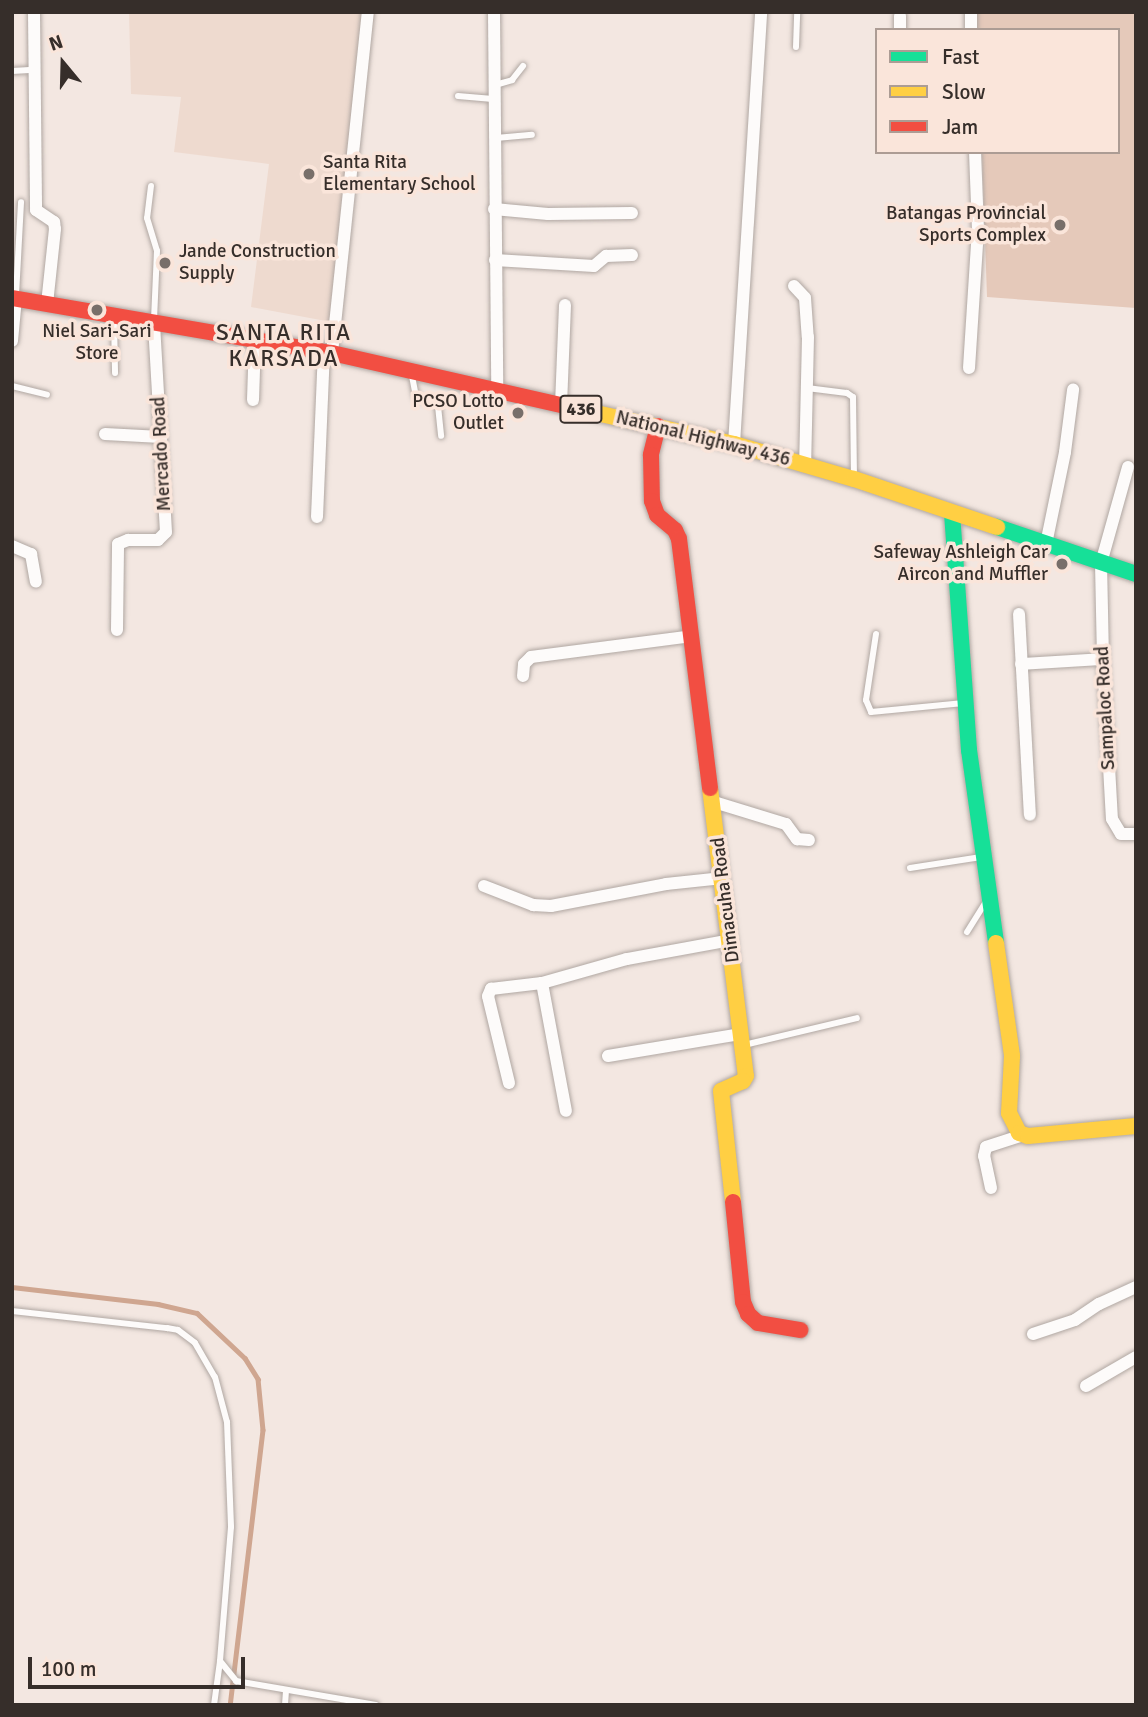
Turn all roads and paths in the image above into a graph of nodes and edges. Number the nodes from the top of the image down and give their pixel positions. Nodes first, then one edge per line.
1 (34, 12) edge
2 (368, 12) edge
3 (494, 12) edge
4 (761, 12) edge
5 (797, 12) edge
6 (796, 47) dead end
7 (523, 66) dead end
8 (34, 70) junction
9 (12, 71) edge
10 (493, 85) junction
11 (458, 96) dead end
12 (494, 99) junction
13 (533, 135) dead end
14 (494, 138) junction
15 (975, 154) edge
16 (151, 186) dead end
17 (21, 202) dead end
18 (494, 209) junction
19 (632, 213) dead end
20 (632, 255) dead end
21 (495, 260) junction
22 (794, 286) dead end
23 (14, 298) edge
24 (47, 304) junction
25 (565, 305) dead end
26 (115, 314) junction
27 (154, 322) junction
28 (12, 341) edge
29 (255, 341) junction
30 (328, 353) junction
31 (969, 368) dead end
32 (412, 370) junction
33 (115, 373) dead end
34 (12, 386) edge
35 (807, 388) junction
36 (498, 390) junction
37 (1073, 390) dead end
38 (47, 395) dead end
39 (253, 400) dead end
40 (561, 405) junction
41 (659, 426) junction
42 (105, 434) dead end
43 (440, 436) dead end
44 (161, 437) junction
45 (734, 444) junction
46 (805, 465) junction
47 (1128, 467) dead end
48 (854, 479) junction
49 (952, 513) junction
50 (317, 517) dead end
51 (1046, 544) junction
52 (12, 546) edge
53 (1101, 563) junction
54 (1136, 574) edge
55 (36, 582) dead end
56 (1018, 614) dead end
57 (117, 630) dead end
58 (876, 634) dead end
59 (692, 636) junction
60 (1103, 659) junction
61 (1021, 664) junction
62 (523, 676) dead end
63 (966, 703) junction
64 (714, 802) junction
65 (1030, 814) dead end
66 (1136, 834) edge
67 (809, 840) dead end
68 (983, 857) junction
69 (910, 868) dead end
70 (723, 878) junction
71 (484, 886) dead end
72 (989, 897) junction
73 (967, 932) dead end
74 (731, 940) junction
75 (542, 982) junction
76 (857, 1018) dead end
77 (742, 1040) junction
78 (608, 1056) dead end
79 (509, 1083) dead end
80 (566, 1111) dead end
81 (1136, 1126) edge
82 (1023, 1135) junction
83 (990, 1188) dead end
84 (1136, 1287) edge
85 (12, 1311) edge
86 (800, 1330) dead end
87 (1033, 1334) dead end
88 (1136, 1357) edge
89 (1086, 1386) dead end
90 (220, 1661) junction
91 (286, 1690) junction
92 (214, 1705) edge
93 (285, 1705) edge
94 (376, 1705) edge

1 - 8 street
2 - 30 street
3 - 10 street
4 - 45 street
5 - 6 lane
7 - 10 lane
8 - 9 lane
8 - 24 street
10 - 12 street
11 - 12 lane
12 - 14 street
13 - 14 lane
14 - 18 street
15 - 31 street
16 - 27 lane
17 - 23 lane
18 - 19 street
18 - 21 street
20 - 21 street
21 - 36 street
22 - 35 street
23 - 24 street, National Highway 436 / 436
23 - 28 street
24 - 26 street, National Highway 436 / 436
25 - 40 street
26 - 27 street, National Highway 436 / 436
26 - 33 lane
27 - 29 street, National Highway 436 / 436
27 - 44 street, Mercado Road
29 - 30 street, National Highway 436 / 436
29 - 39 street
30 - 32 street, National Highway 436 / 436
30 - 50 street
32 - 36 street, National Highway 436 / 436
32 - 43 lane
34 - 38 lane
35 - 46 street
35 - 48 lane
36 - 40 street, National Highway 436 / 436
37 - 51 street
40 - 41 street, National Highway 436 / 436
41 - 45 street, National Highway 436 / 436
41 - 59 street, Dimacuha Road
42 - 44 street
44 - 57 street, Mercado Road
45 - 46 street, National Highway 436 / 436
46 - 48 street, National Highway 436 / 436
47 - 53 street, Sampaloc Road
48 - 49 street, National Highway 436 / 436
49 - 51 street, National Highway 436 / 436
49 - 63 street
51 - 53 street, National Highway 436 / 436
52 - 55 street
53 - 54 street, National Highway 436 / 436
53 - 60 street, Sampaloc Road
56 - 61 street
58 - 63 lane
59 - 62 street
59 - 64 street, Dimacuha Road
60 - 61 street
60 - 66 street, Sampaloc Road
61 - 65 street
63 - 68 street
64 - 67 street
64 - 70 street, Dimacuha Road
68 - 69 lane
68 - 72 street
70 - 71 street
70 - 74 street, Dimacuha Road
72 - 73 lane
72 - 82 street
74 - 75 street
74 - 77 street, Dimacuha Road
75 - 79 street
75 - 80 street
76 - 77 lane
77 - 78 street
77 - 86 street, Dimacuha Road
81 - 82 street
82 - 83 street
84 - 87 street
85 - 90 lane
88 - 89 street
90 - 91 lane
90 - 92 lane
91 - 93 lane
91 - 94 lane

